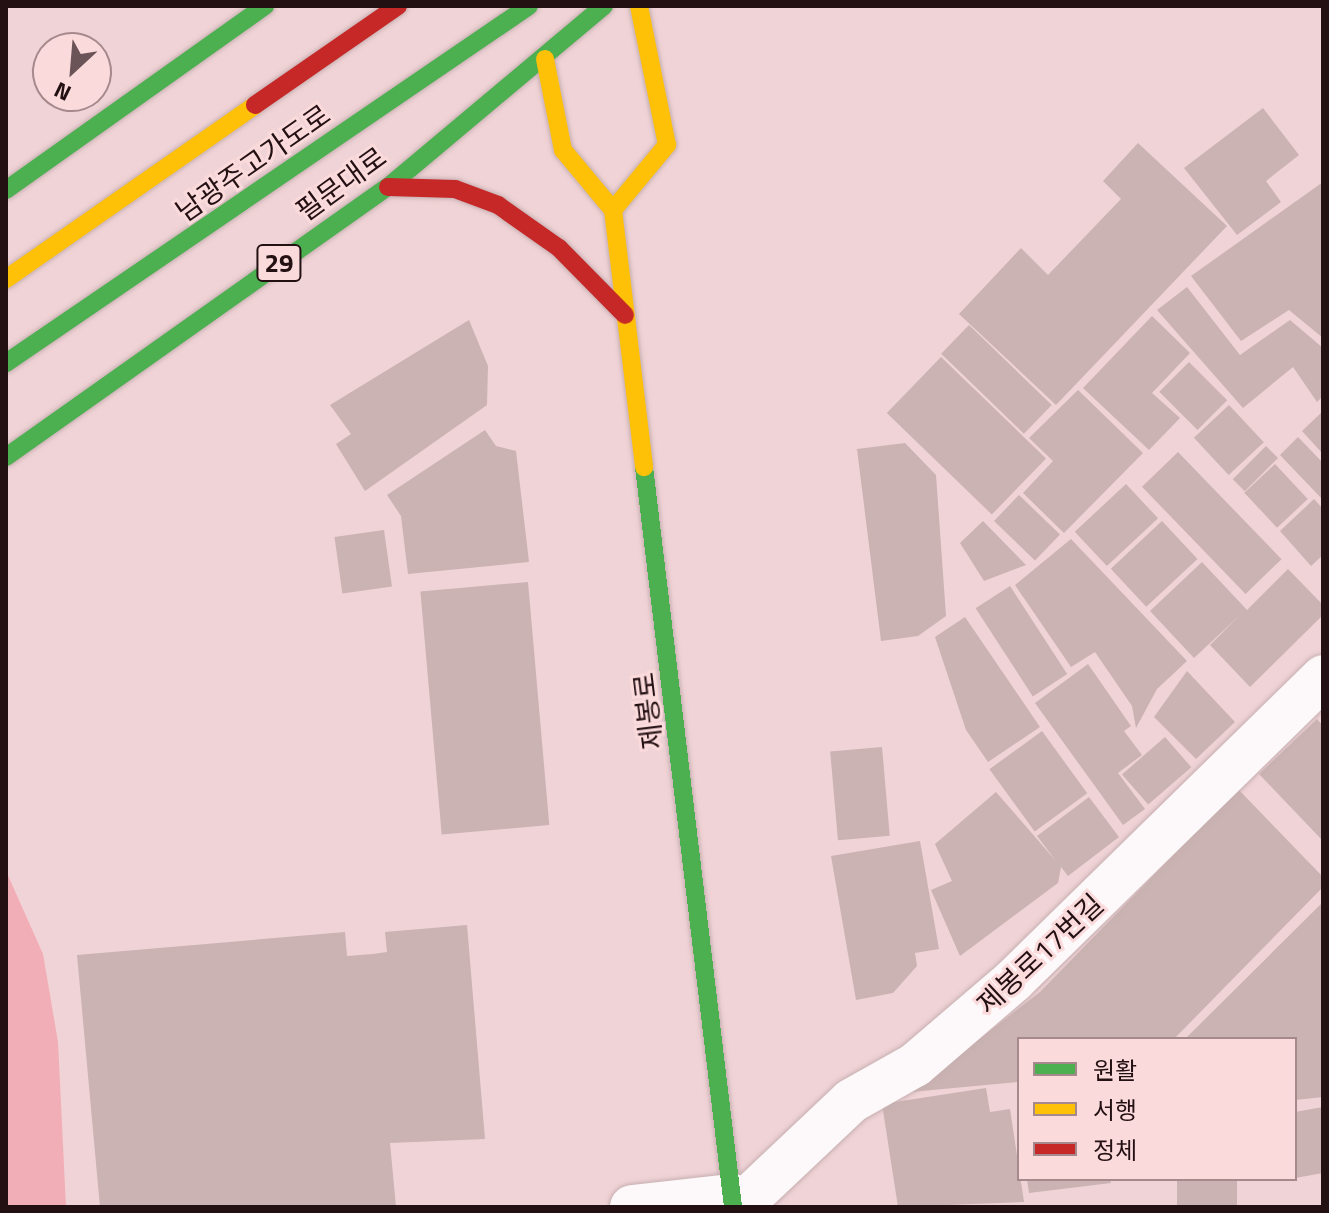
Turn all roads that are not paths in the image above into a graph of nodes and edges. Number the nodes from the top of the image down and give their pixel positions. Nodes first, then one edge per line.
1 (265, 6) edge
2 (398, 6) edge
3 (604, 6) edge
4 (639, 6) edge
5 (537, 16) edge
6 (545, 59) junction
7 (388, 187) junction
8 (6, 190) edge
9 (613, 210) junction
10 (6, 279) edge
11 (625, 315) junction
12 (6, 363) edge
13 (6, 457) edge
14 (1323, 677) edge
15 (735, 1203) edge
16 (632, 1207) edge

1 - 8 main road
2 - 10 main road, 남광주고가도로
3 - 6 main road, 필문대로
4 - 9 main road
5 - 6 main road
5 - 12 main road, 남광주고가도로
6 - 7 main road, 필문대로 / 29
6 - 9 main road
7 - 11 main road
7 - 13 main road, 필문대로 / 29
9 - 11 main road, 제봉로
11 - 15 main road, 제봉로
14 - 15 street, 제봉로17번길
15 - 16 street

